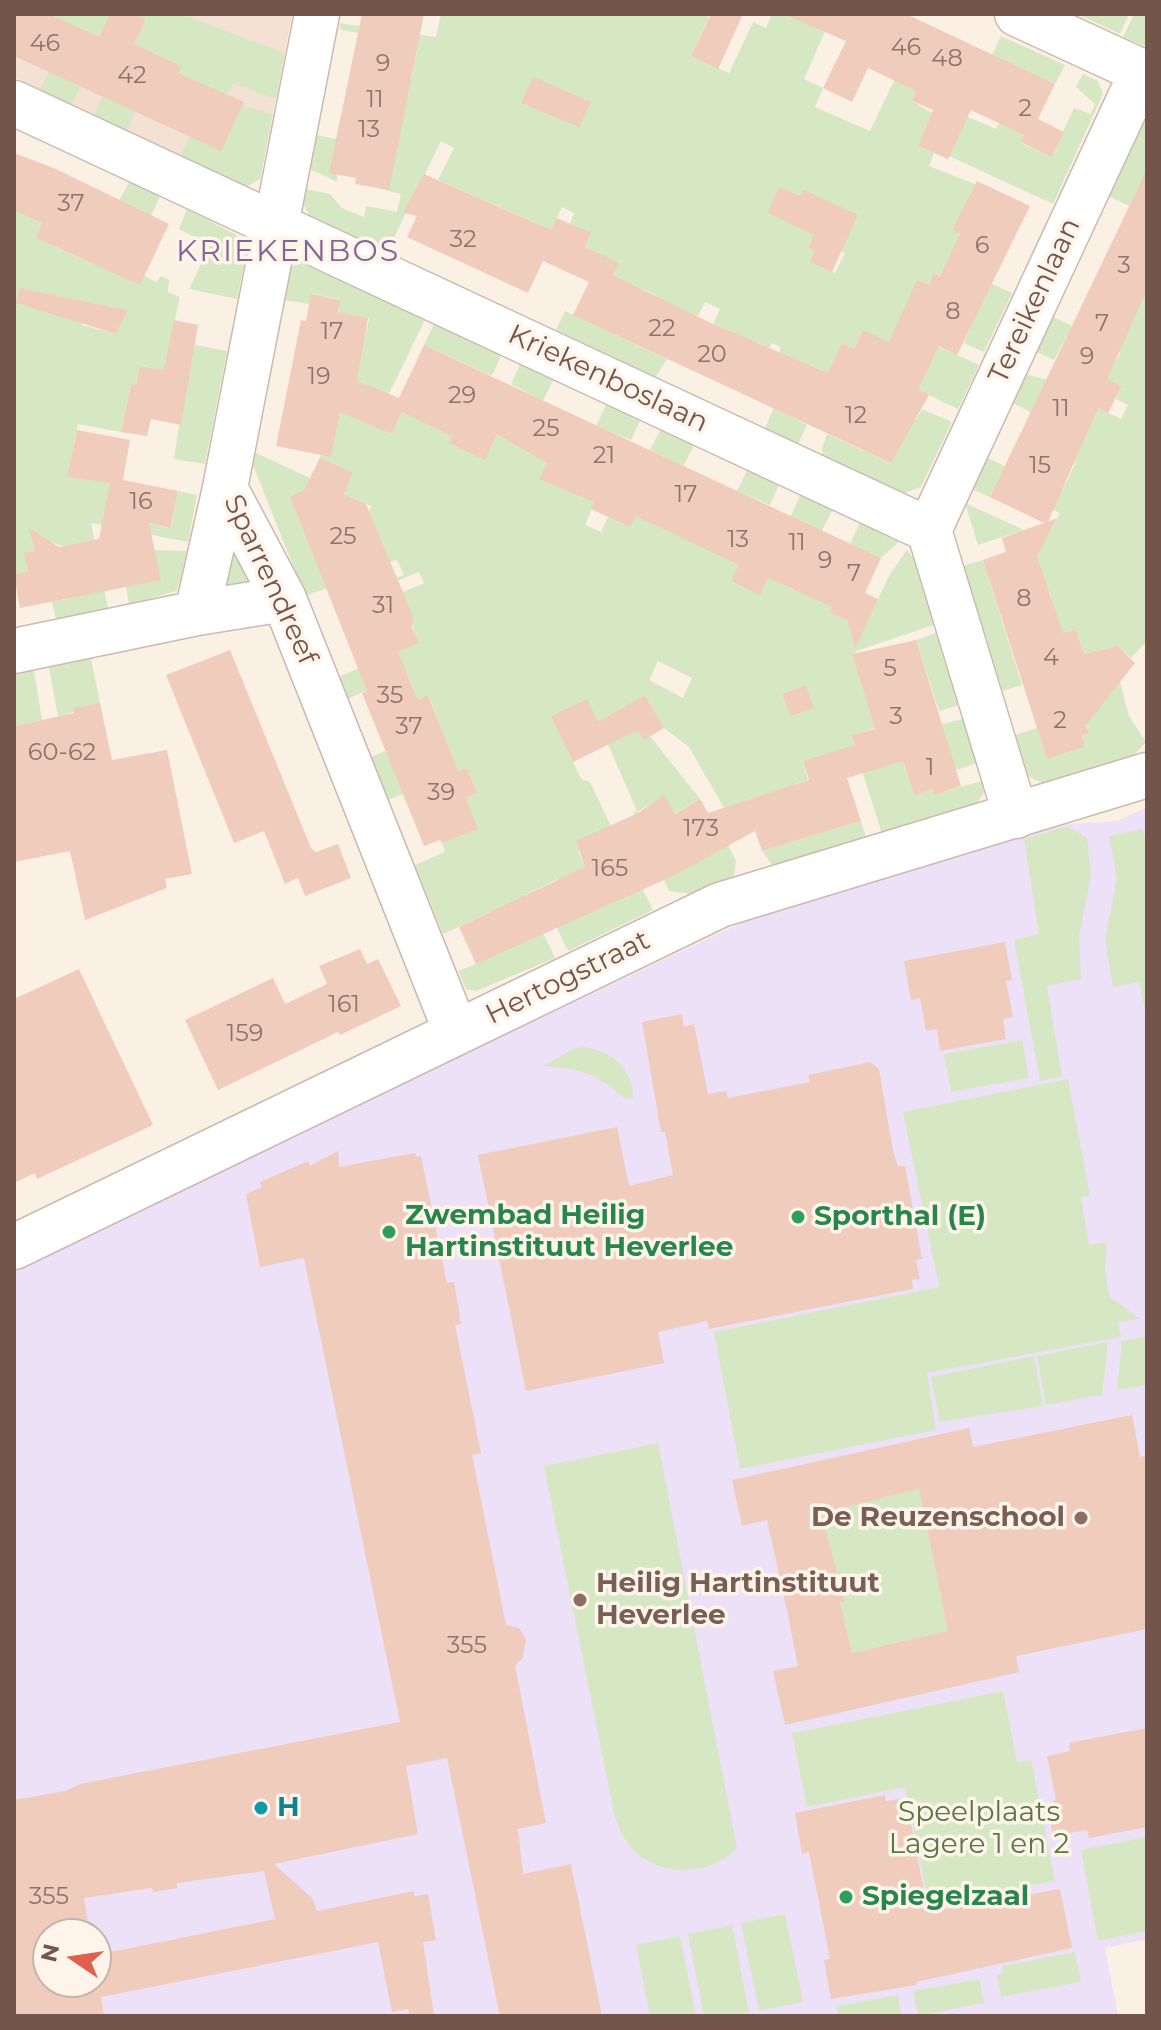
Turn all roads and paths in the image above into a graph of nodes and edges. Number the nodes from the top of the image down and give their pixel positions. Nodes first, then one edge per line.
1 (317, 14) edge
2 (1017, 14) edge
3 (1144, 73) edge
4 (14, 103) edge
5 (277, 223) junction
6 (225, 488) junction
7 (929, 530) junction
8 (284, 599) junction
9 (197, 613) junction
10 (14, 651) edge
11 (1147, 775) edge
12 (1016, 816) junction
13 (456, 1032) junction
14 (14, 1247) edge

1 - 5 street, Sparrendreef
2 - 3 street
3 - 7 street, Tereikenlaan
4 - 5 street, Kriekenboslaan
5 - 6 street, Sparrendreef
5 - 7 street, Kriekenboslaan
6 - 8 street, Sparrendreef
6 - 9 street
7 - 12 street
8 - 9 street
8 - 13 street, Sparrendreef
9 - 10 street
11 - 12 street, Hertogstraat
12 - 13 street, Hertogstraat
13 - 14 street, Hertogstraat

